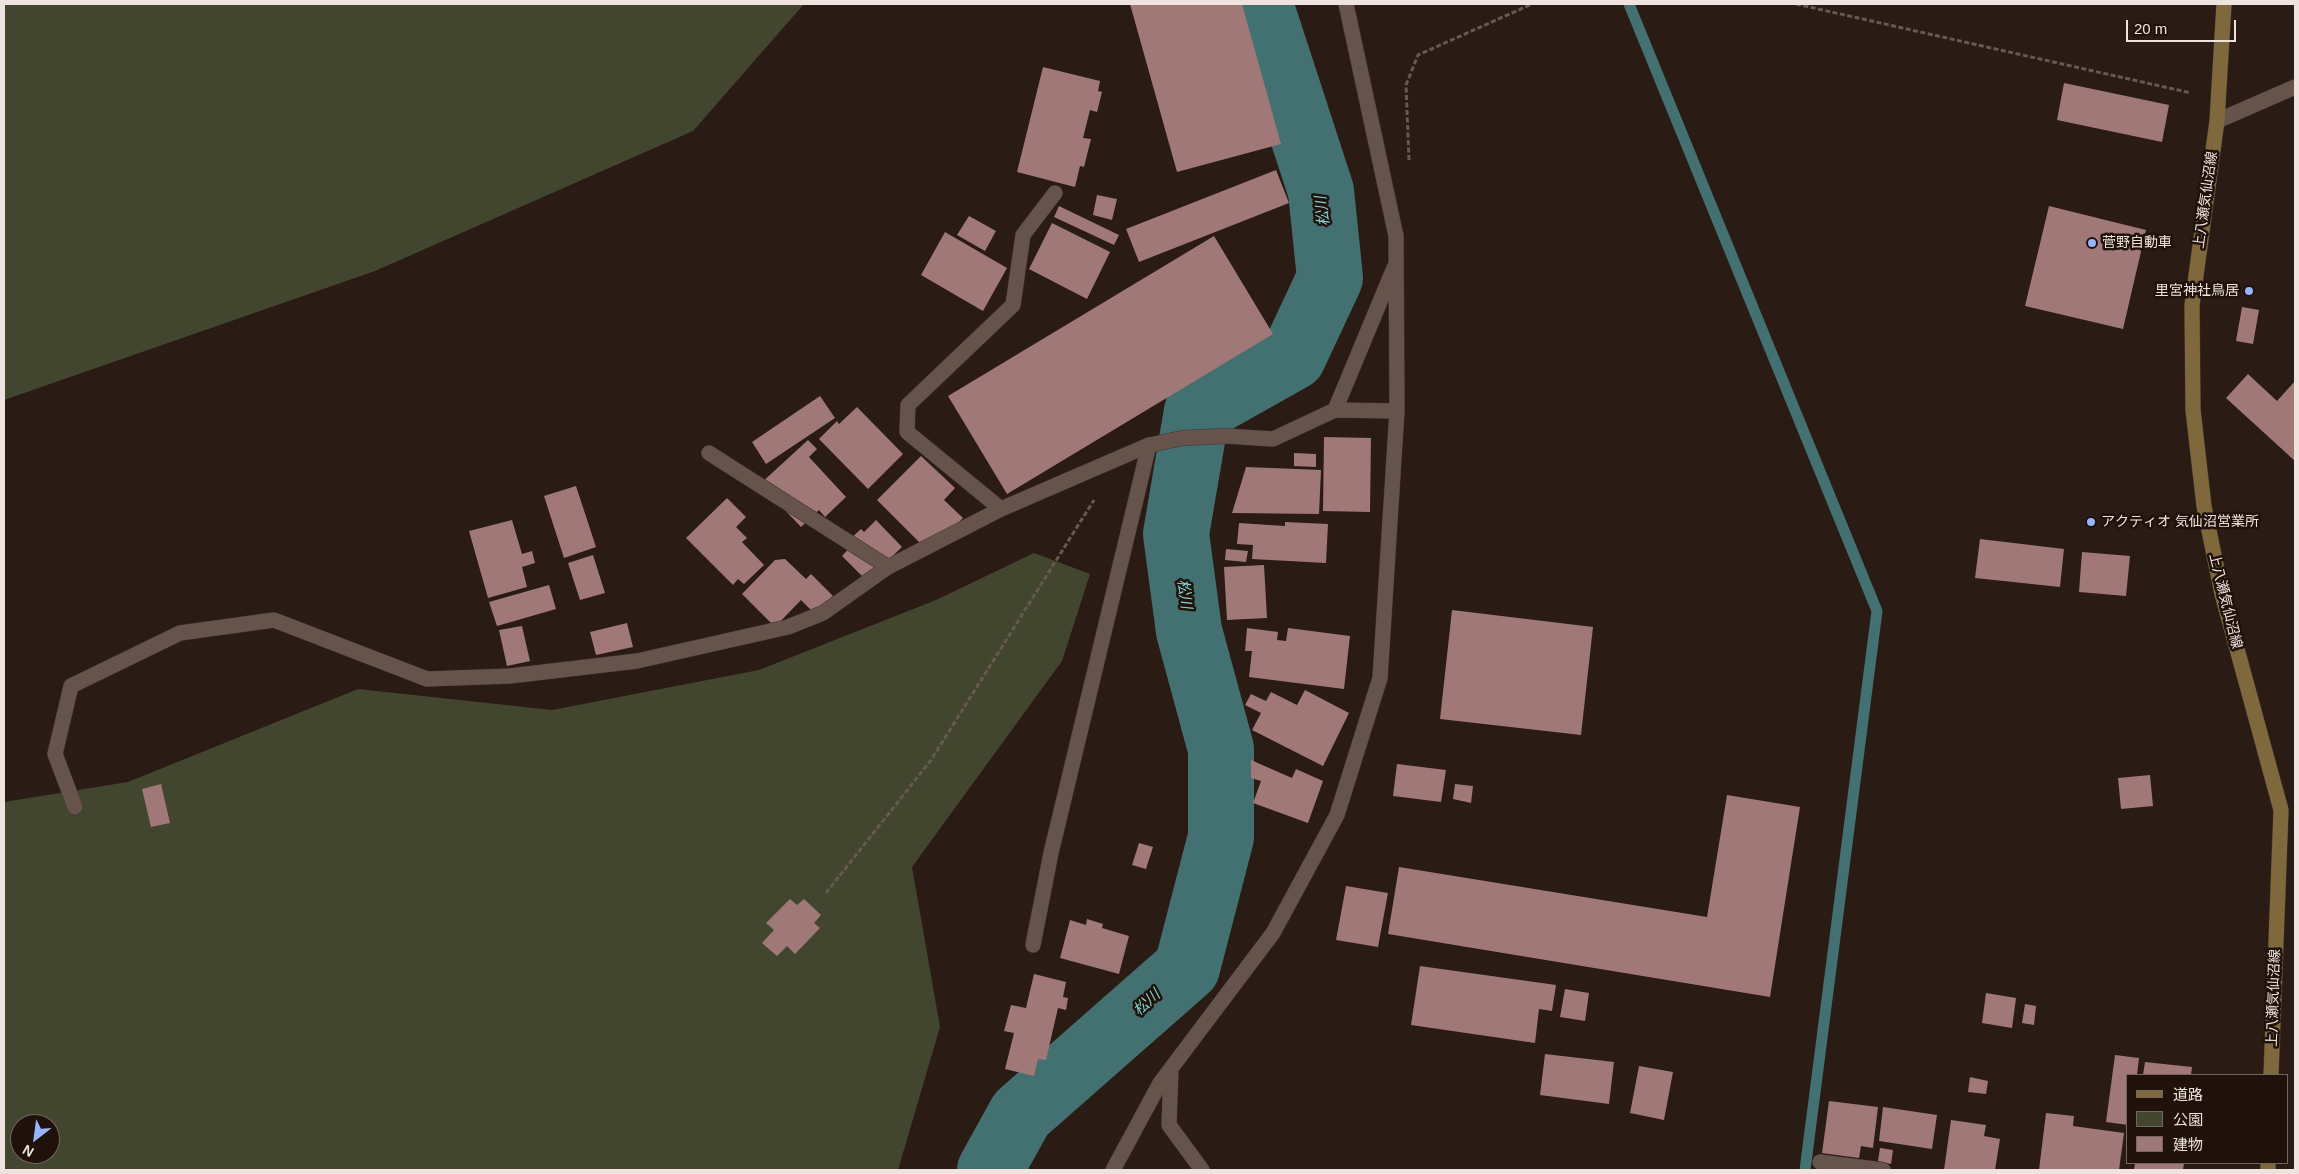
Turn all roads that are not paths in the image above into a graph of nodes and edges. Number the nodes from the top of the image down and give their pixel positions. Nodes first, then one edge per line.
1 (1346, 4) edge
2 (2224, 4) edge
3 (2295, 87) edge
4 (2217, 121) junction
5 (1055, 193) dead end
6 (1396, 262) junction
7 (1335, 410) junction
8 (1397, 410) junction
9 (1149, 445) junction
10 (709, 453) dead end
11 (1001, 509) junction
12 (888, 567) junction
13 (75, 807) dead end
14 (1033, 945) dead end
15 (1172, 1069) junction
16 (2271, 1074) edge
17 (1820, 1162) dead end
18 (1113, 1170) edge
19 (1202, 1170) edge
20 (1883, 1170) edge

1 - 6 street
2 - 4 main road, 上八瀬気仙沼線
3 - 4 street
4 - 16 main road, 上八瀬気仙沼線
5 - 11 street
6 - 7 street
6 - 8 street
7 - 8 street
7 - 9 street
8 - 15 street
9 - 11 street
9 - 14 street
10 - 12 street
11 - 12 street
12 - 13 street
15 - 18 street
15 - 19 street
17 - 20 street

